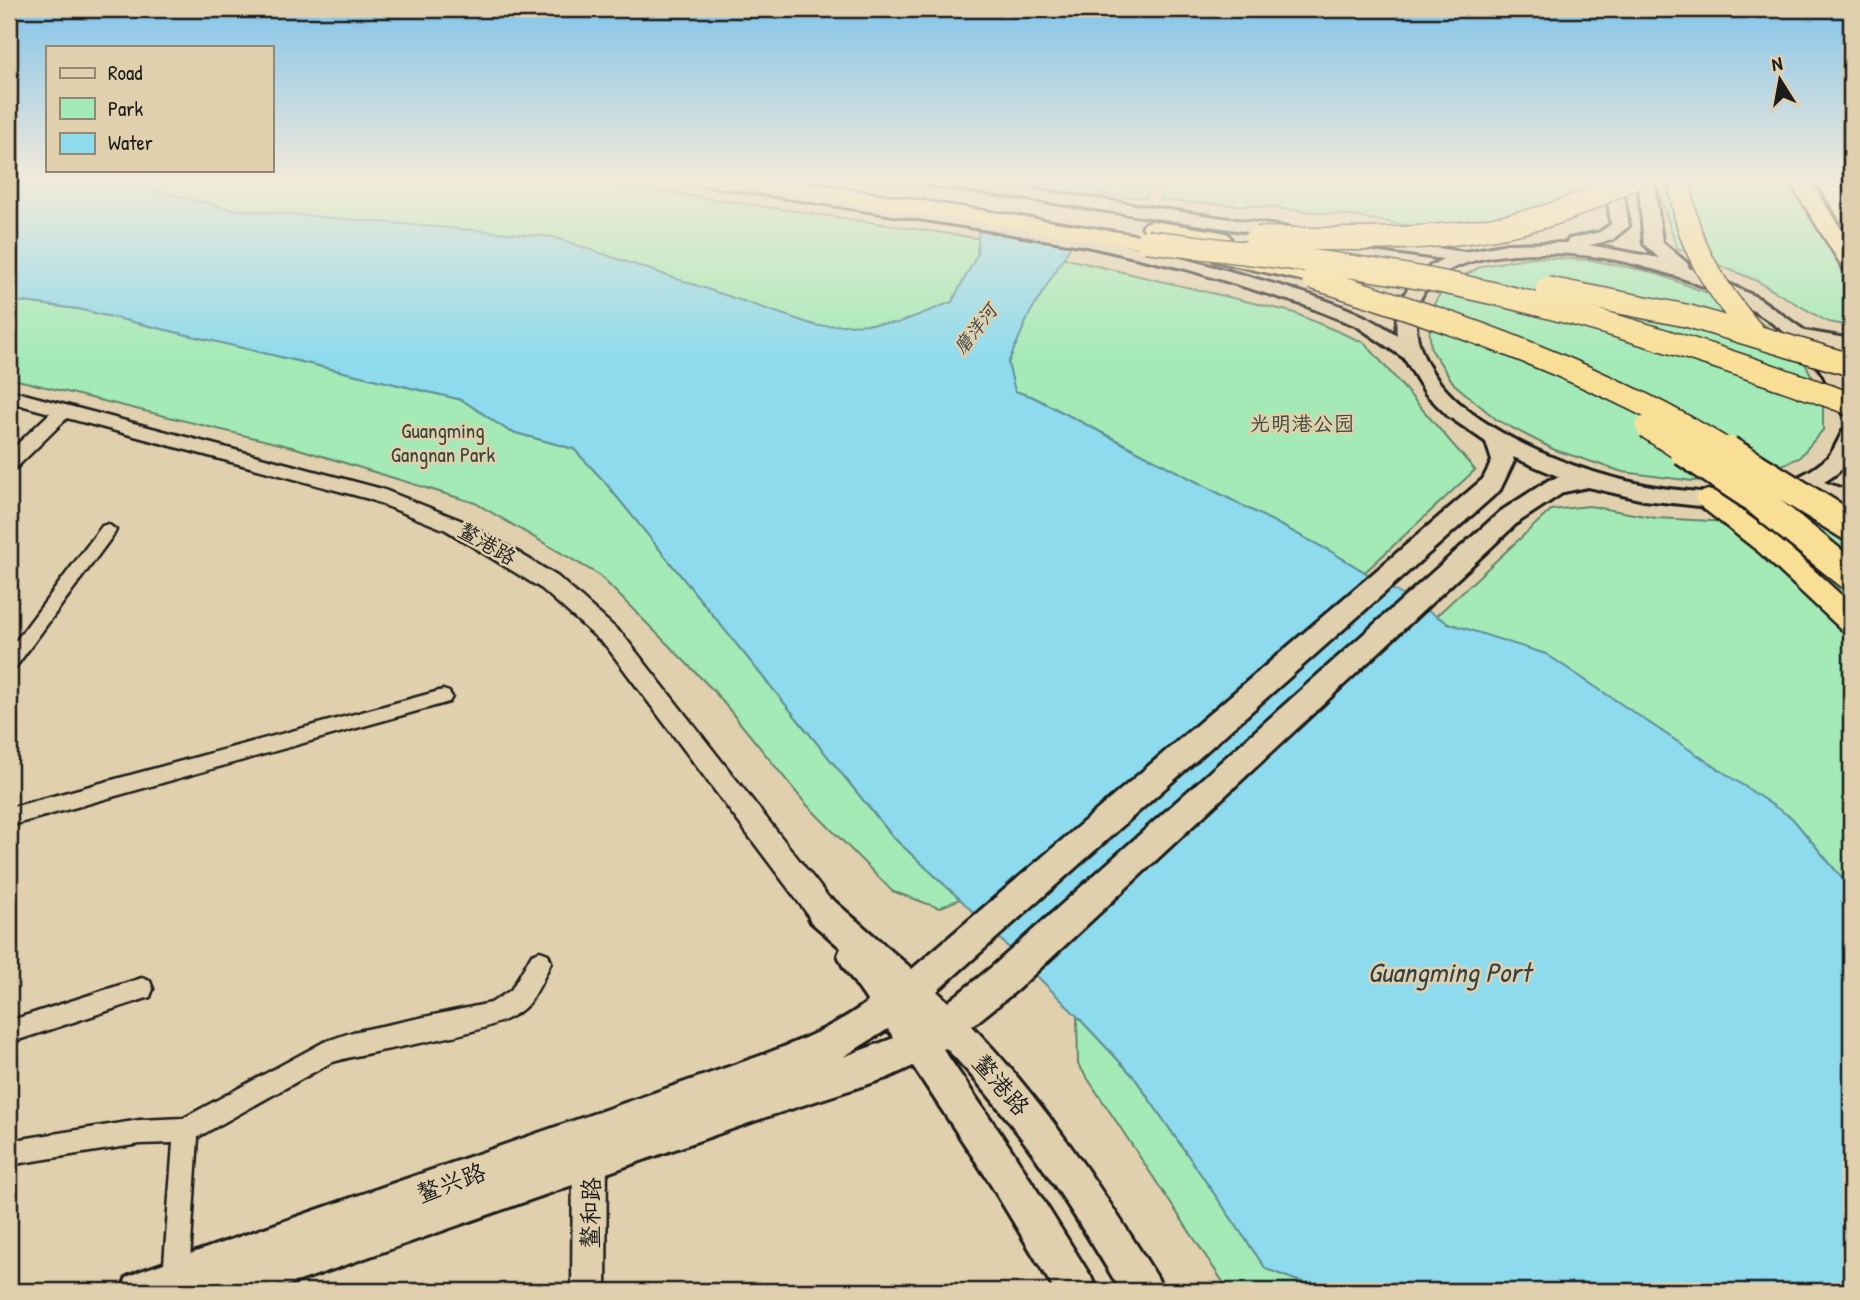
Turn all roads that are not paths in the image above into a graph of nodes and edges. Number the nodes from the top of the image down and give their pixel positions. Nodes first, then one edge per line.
1 (1079, 240) edge
2 (1137, 240) edge
3 (1236, 240) edge
4 (1306, 240) edge
5 (1316, 240) edge
6 (1403, 240) edge
7 (1589, 240) edge
8 (1653, 240) edge
9 (1695, 240) edge
10 (1836, 240) edge
11 (1087, 241) joint
12 (1146, 241) junction
13 (1555, 247) junction
14 (1851, 263) edge
15 (1459, 265) junction
16 (1690, 274) junction
17 (1801, 336) junction
18 (1491, 339) junction
19 (1851, 345) edge
20 (1411, 354) junction
21 (1851, 365) edge
22 (1851, 392) edge
23 (9, 396) edge
24 (1851, 406) edge
25 (64, 410) junction
26 (1851, 428) edge
27 (1851, 436) edge
28 (1495, 438) junction
29 (9, 464) edge
30 (1588, 479) junction
31 (1804, 484) junction
32 (1707, 499) junction
33 (1851, 500) edge
34 (1851, 527) edge
35 (108, 530) dead end
36 (1851, 576) edge
37 (1851, 621) edge
38 (9, 663) edge
39 (443, 697) dead end
40 (9, 817) edge
41 (822, 911) joint
42 (966, 942) joint
43 (540, 962) dead end
44 (142, 989) dead end
45 (902, 998) junction
46 (9, 1032) edge
47 (934, 1035) junction
48 (763, 1086) junction
49 (186, 1130) junction
50 (589, 1147) junction
51 (9, 1153) edge
52 (176, 1285) edge
53 (141, 1291) edge
54 (216, 1291) edge
55 (589, 1291) edge
56 (1077, 1291) edge
57 (1143, 1291) edge

1 - 11 main road
2 - 12 highway
3 - 15 highway
4 - 15 main road
5 - 6 highway, bridge
7 - 13 main road
8 - 16 main road
9 - 26 highway, bridge
10 - 14 highway
11 - 20 main road
12 - 18 highway, bridge
12 - 24 highway, bridge
13 - 15 main road
13 - 16 main road
15 - 20 main road
15 - 21 highway, bridge
15 - 22 highway
16 - 17 main road
17 - 19 main road
17 - 24 main road
18 - 34 highway, bridge
18 - 36 highway, bridge
20 - 28 main road
23 - 25 street, 鳌港路
25 - 29 street
25 - 41 street, 鳌港路
27 - 31 main road
28 - 30 main road
28 - 42 main road
30 - 32 main road
30 - 47 main road
31 - 32 main road
31 - 33 main road
32 - 37 highway
35 - 38 street
39 - 40 street
41 - 45 main road, 鳌港路
42 - 45 main road, 鳌兴路
43 - 49 street
44 - 46 street
45 - 47 main road, 鳌港路
45 - 48 main road, 鳌兴路
47 - 48 main road
47 - 56 main road, 鳌港路
47 - 57 main road, 鳌港路
48 - 50 main road, 鳌兴路
49 - 51 street
49 - 52 street
50 - 52 main road, 鳌兴路
50 - 54 main road, 鳌兴路
50 - 55 street, 鳌和路
52 - 53 main road, 鳌兴路

